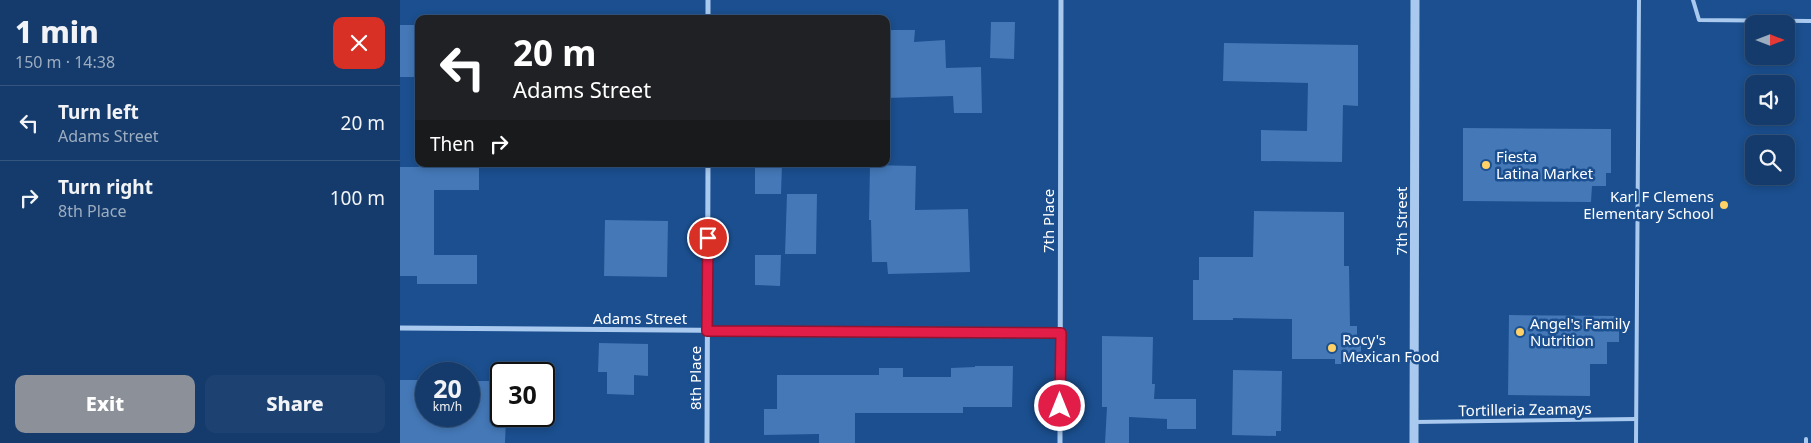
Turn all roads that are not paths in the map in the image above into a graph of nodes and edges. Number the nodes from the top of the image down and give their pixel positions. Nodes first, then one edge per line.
1 (708, 0) edge
2 (1061, 0) edge
3 (1415, 0) edge
4 (1639, 0) edge
5 (1693, 0) edge
6 (708, 15) edge
7 (1811, 21) edge
8 (708, 167) edge
9 (400, 328) edge
10 (707, 331) junction
11 (1061, 333) junction
12 (1636, 419) junction
13 (1414, 422) junction
14 (707, 443) edge
15 (1060, 443) edge
16 (1414, 443) edge
17 (1636, 443) edge

1 - 6 street
2 - 11 street, 7th Place
3 - 13 street, 7th Street
4 - 12 lane
5 - 7 lane
8 - 10 street, 8th Place
9 - 10 street, Adams Street
10 - 11 street, Adams Street
10 - 14 street, 8th Place
11 - 15 street, 7th Place
12 - 13 lane, Tortilleria Zeamays
12 - 17 lane
13 - 16 street, 7th Street

